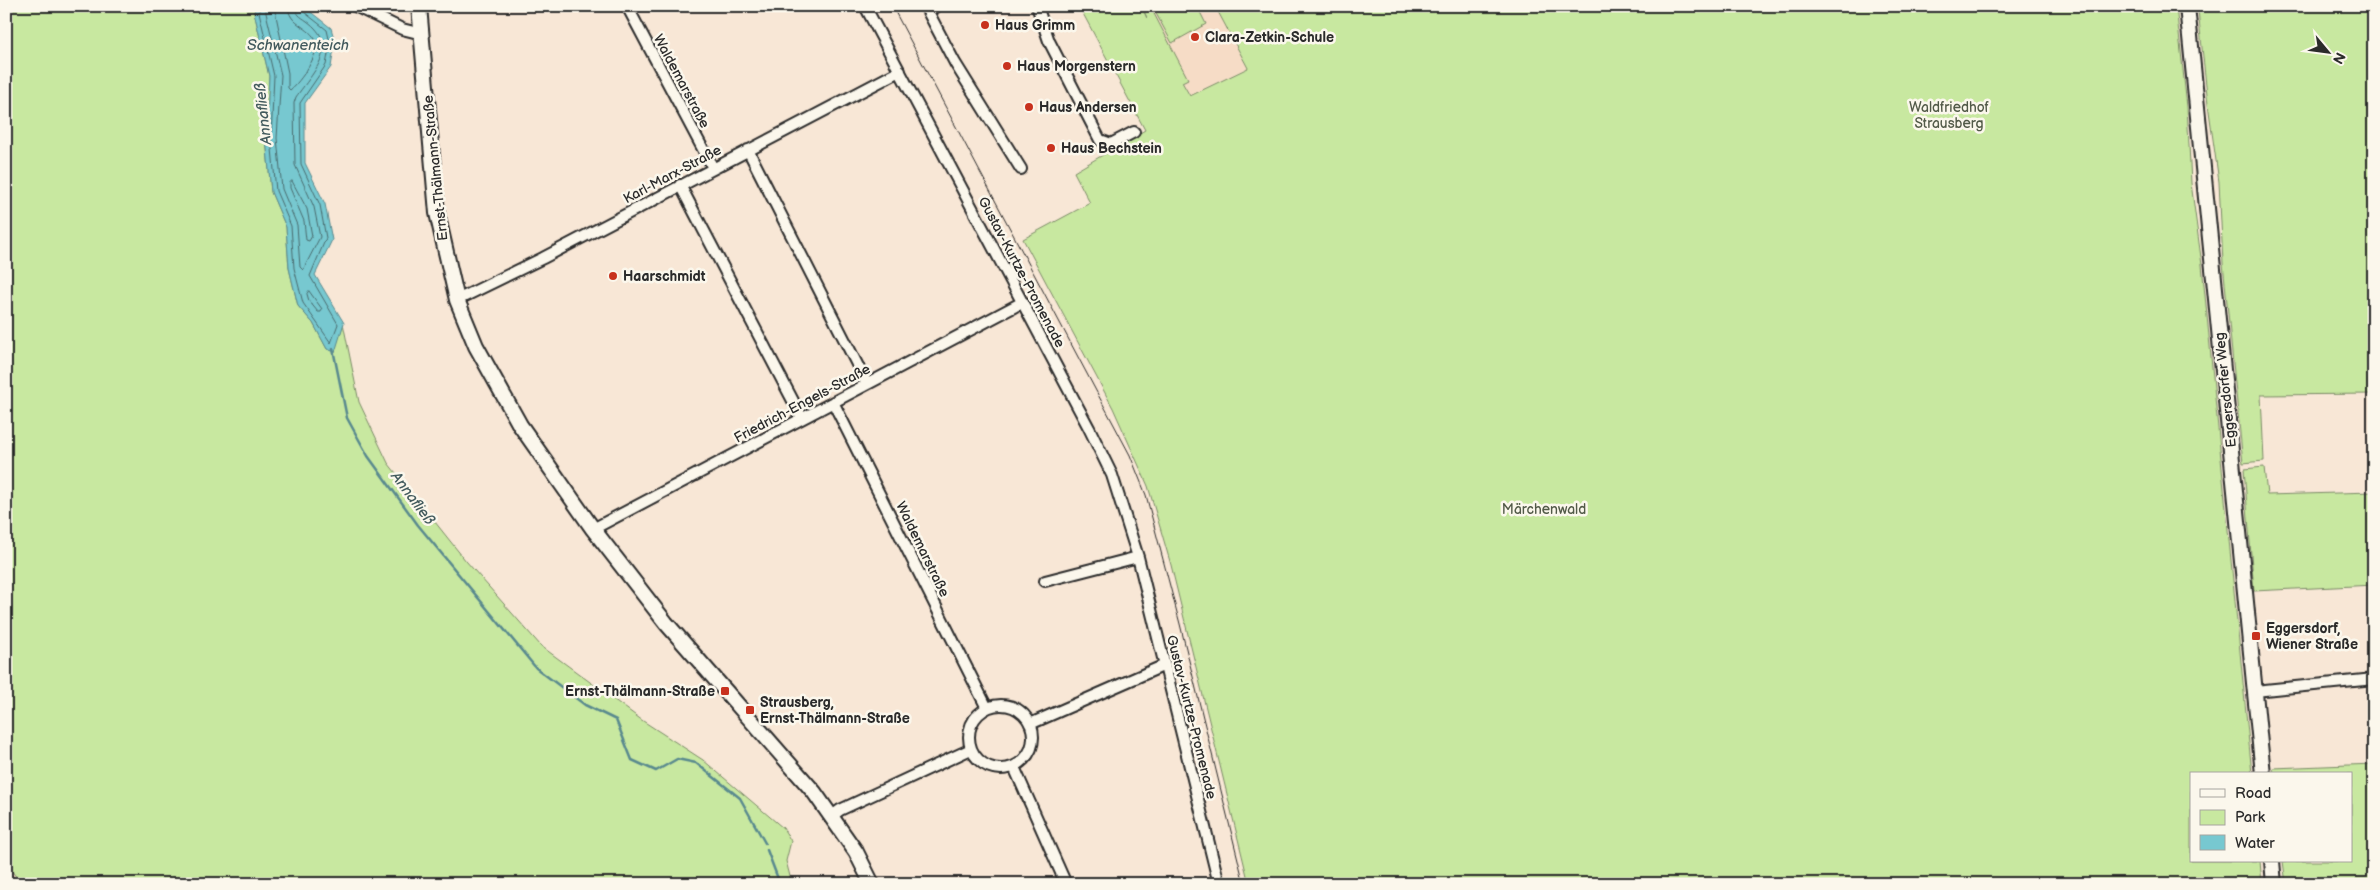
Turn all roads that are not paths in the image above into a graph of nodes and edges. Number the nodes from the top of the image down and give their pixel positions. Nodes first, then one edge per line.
1 (355, 6) edge
2 (419, 6) edge
3 (627, 6) edge
4 (865, 6) edge
5 (1036, 6) edge
6 (2187, 6) edge
7 (930, 8) edge
8 (422, 34) junction
9 (900, 72) junction
10 (1134, 132) dead end
11 (748, 150) junction
12 (714, 168) junction
13 (1021, 169) dead end
14 (680, 185) junction
15 (457, 300) junction
16 (1023, 302) junction
17 (867, 384) junction
18 (834, 402) junction
19 (802, 418) junction
20 (593, 529) junction
21 (1138, 557) junction
22 (1045, 581) dead end
23 (1165, 665) junction
24 (2374, 679) edge
25 (2254, 691) junction
26 (987, 708) junction
27 (1030, 724) junction
28 (971, 749) junction
29 (1014, 767) junction
30 (2263, 772) edge
31 (832, 816) junction
32 (2272, 862) edge
33 (872, 884) edge
34 (1066, 884) edge
35 (1219, 884) edge
36 (2274, 884) edge

1 - 8 street
2 - 8 main road, Ernst-Thälmann-Straße
3 - 12 street, Waldemarstraße
4 - 9 street, Gustav-Kurtze-Promenade
5 - 10 street
6 - 25 main road, Eggersdorfer Weg
7 - 13 street
8 - 15 main road, Ernst-Thälmann-Straße
9 - 11 street, Karl-Marx-Straße
9 - 16 street, Gustav-Kurtze-Promenade
11 - 12 street, Karl-Marx-Straße
11 - 17 street
12 - 14 street, Karl-Marx-Straße
14 - 15 street, Karl-Marx-Straße
14 - 19 street
15 - 20 main road, Ernst-Thälmann-Straße
16 - 17 street, Friedrich-Engels-Straße
16 - 21 street, Gustav-Kurtze-Promenade
17 - 18 street, Friedrich-Engels-Straße
18 - 19 street, Friedrich-Engels-Straße
18 - 26 street, Waldemarstraße
19 - 20 street, Friedrich-Engels-Straße
20 - 31 main road, Ernst-Thälmann-Straße
21 - 22 street
21 - 23 street, Gustav-Kurtze-Promenade
23 - 27 street
23 - 35 street, Gustav-Kurtze-Promenade
24 - 25 street
25 - 30 main road, Eggersdorfer Weg
26 - 27 street
26 - 28 street
27 - 29 street
28 - 29 street
28 - 31 street
29 - 34 street
31 - 33 main road, Ernst-Thälmann-Straße
32 - 36 main road

